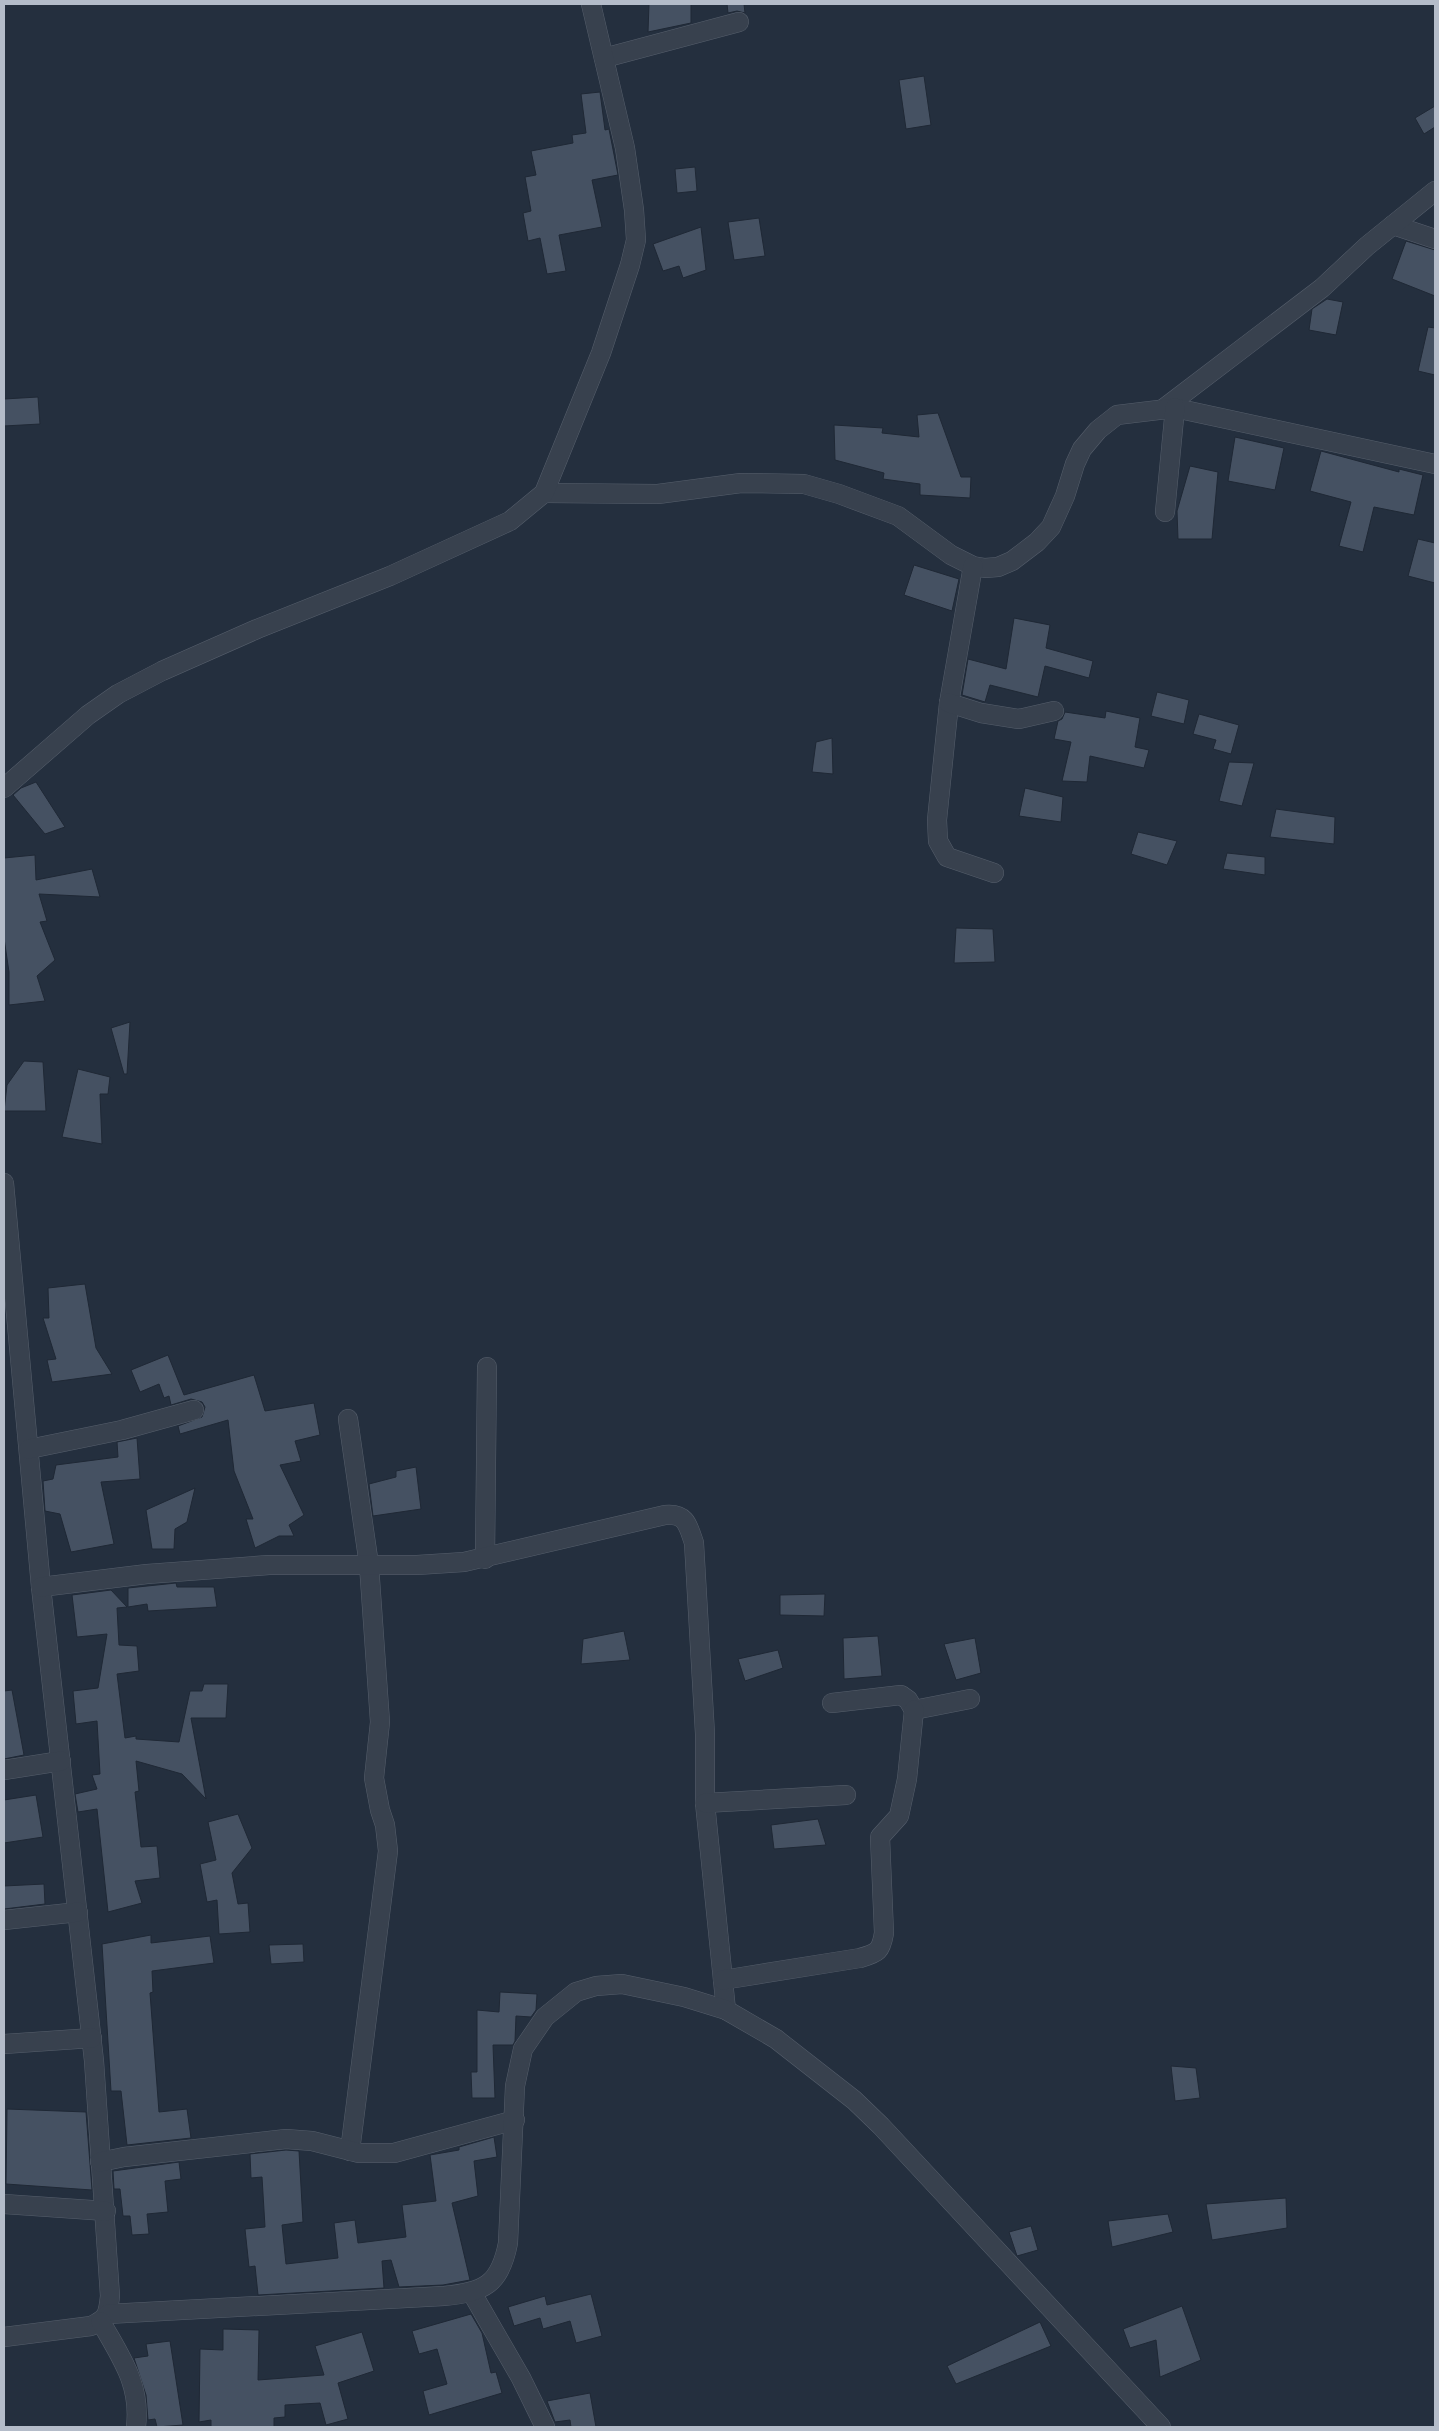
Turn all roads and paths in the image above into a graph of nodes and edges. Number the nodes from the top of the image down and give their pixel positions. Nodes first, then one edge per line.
1 (591, 4) edge
2 (739, 22) dead end
3 (604, 58) junction
4 (1435, 191) edge
5 (1394, 225) junction
6 (1435, 240) edge
7 (1169, 409) junction
8 (1435, 464) edge
9 (544, 493) junction
10 (1165, 512) dead end
11 (973, 566) junction
12 (949, 703) junction
13 (1054, 711) dead end
14 (4, 788) edge
15 (994, 873) dead end
16 (4, 1183) edge
17 (487, 1367) dead end
18 (194, 1410) dead end
19 (348, 1419) dead end
20 (29, 1449) junction
21 (485, 1558) junction
22 (369, 1566) junction
23 (41, 1587) junction
24 (970, 1699) dead end
25 (832, 1703) dead end
26 (914, 1710) junction
27 (61, 1762) junction
28 (4, 1770) edge
29 (846, 1795) dead end
30 (705, 1803) junction
31 (78, 1912) junction
32 (4, 1920) edge
33 (723, 1980) junction
34 (726, 2010) junction
35 (92, 2038) junction
36 (4, 2044) edge
37 (515, 2120) junction
38 (350, 2151) junction
39 (100, 2162) junction
40 (4, 2204) edge
41 (106, 2211) junction
42 (472, 2293) junction
43 (104, 2318) junction
44 (4, 2338) edge
45 (136, 2427) edge
46 (545, 2427) edge
47 (1161, 2427) edge

1 - 3 street
2 - 3 street
3 - 9 street
4 - 5 street
5 - 6 street
5 - 7 street
7 - 8 street
7 - 10 street
7 - 11 street
9 - 11 street
9 - 14 street
11 - 12 street
12 - 13 street
12 - 15 street
16 - 20 street
17 - 21 street
18 - 20 street
19 - 22 street
20 - 23 street
21 - 22 street
21 - 30 street
22 - 23 street
22 - 38 street
23 - 27 street
24 - 26 street
25 - 26 street
26 - 33 street
27 - 28 street
27 - 31 street
29 - 30 street
30 - 33 street
31 - 32 street
31 - 35 street
33 - 34 street
34 - 37 street
34 - 47 street
35 - 36 street
35 - 39 street
37 - 38 street
37 - 42 street
38 - 39 street
39 - 41 street
40 - 41 street
41 - 43 street
42 - 43 street
42 - 46 street
43 - 44 street
43 - 45 street

